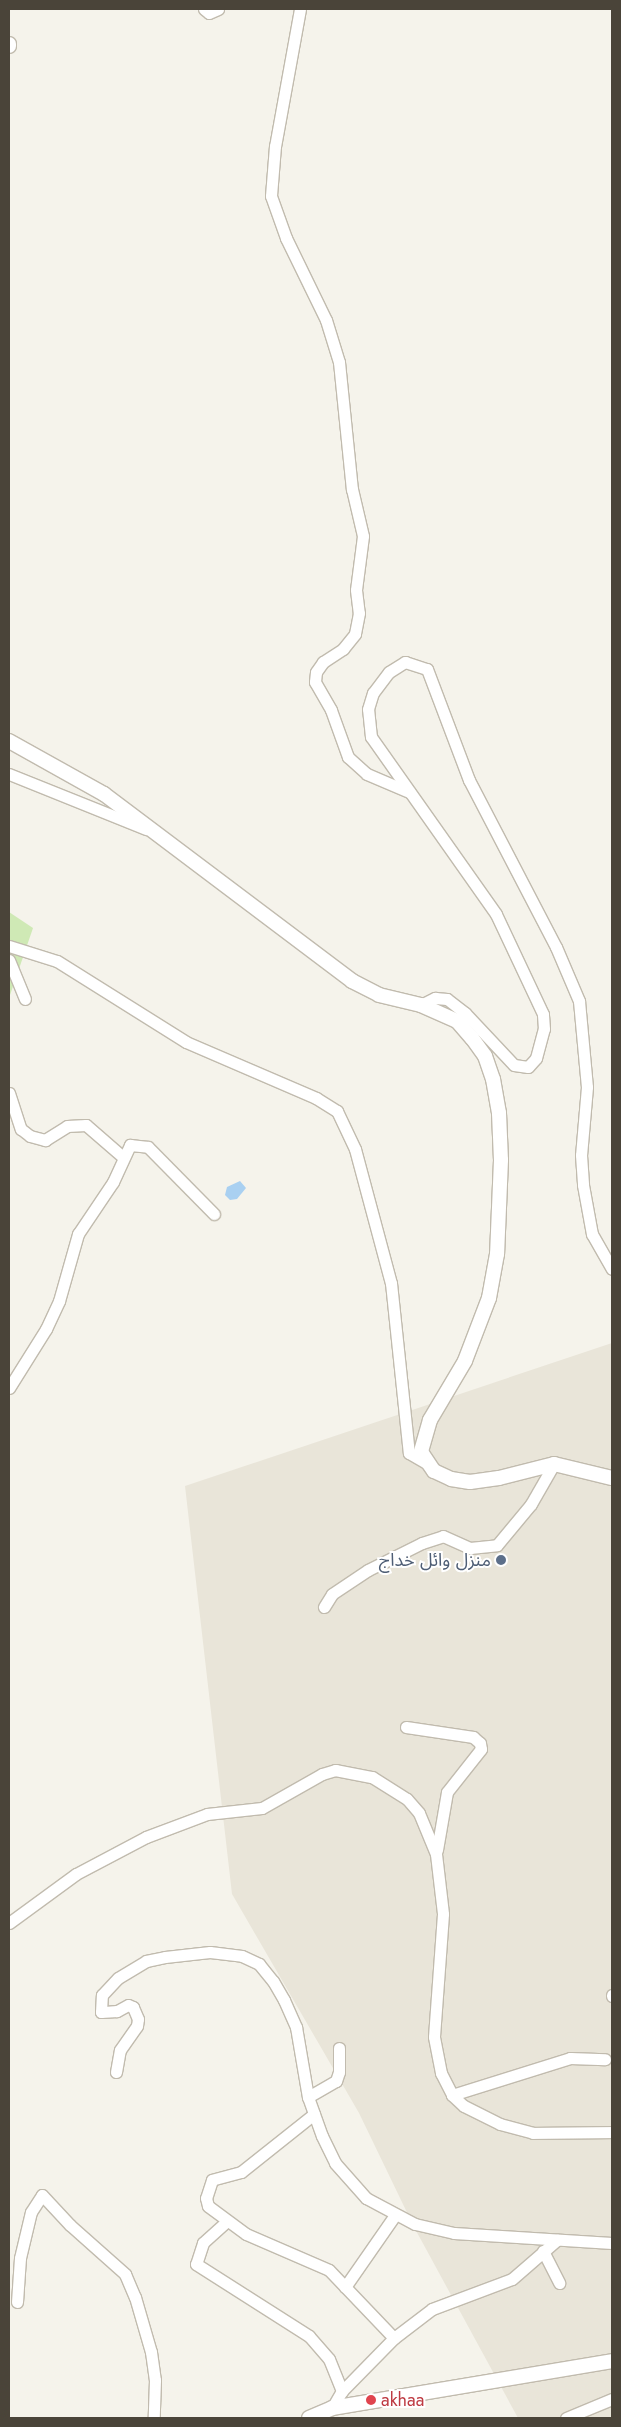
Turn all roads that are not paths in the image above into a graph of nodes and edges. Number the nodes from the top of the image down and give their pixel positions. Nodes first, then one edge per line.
1 (204, 9) edge
2 (218, 9) edge
3 (300, 9) edge
4 (9, 741) edge
5 (9, 774) edge
6 (409, 792) junction
7 (148, 830) junction
8 (9, 946) edge
9 (9, 960) edge
10 (25, 999) dead end
11 (421, 1005) junction
12 (9, 1093) edge
13 (123, 1158) junction
14 (214, 1214) dead end
15 (612, 1269) edge
16 (9, 1388) edge
17 (426, 1463) junction
18 (554, 1464) junction
19 (612, 1478) edge
20 (324, 1607) dead end
21 (406, 1727) dead end
22 (436, 1854) junction
23 (9, 1923) edge
24 (339, 2048) dead end
25 (605, 2059) dead end
26 (116, 2072) dead end
27 (452, 2095) junction
28 (308, 2097) junction
29 (314, 2114) junction
30 (612, 2132) edge
31 (395, 2215) junction
32 (226, 2222) junction
33 (557, 2240) junction
34 (612, 2244) edge
35 (542, 2251) junction
36 (559, 2283) dead end
37 (345, 2287) junction
38 (17, 2302) dead end
39 (394, 2338) junction
40 (612, 2361) edge
41 (342, 2391) junction
42 (612, 2399) edge
43 (332, 2408) junction
44 (154, 2418) edge
45 (309, 2418) edge
46 (566, 2418) edge

1 - 2 street
3 - 6 street
4 - 7 street
5 - 7 street
6 - 11 street
6 - 15 street
7 - 11 street
8 - 17 street
9 - 10 street
11 - 17 street
12 - 13 street
13 - 14 street
13 - 16 street
17 - 18 street
18 - 19 street
18 - 20 street
21 - 22 street
22 - 23 street
22 - 27 street
24 - 28 street
25 - 27 street
26 - 28 street
27 - 30 street
28 - 29 street
29 - 31 street
29 - 32 street
31 - 33 street
31 - 37 street
32 - 37 street
32 - 41 street
33 - 34 street
33 - 35 street
35 - 36 street
35 - 39 street
37 - 39 street
38 - 44 street
39 - 41 street
40 - 43 street
41 - 43 street
42 - 46 street
43 - 45 street

